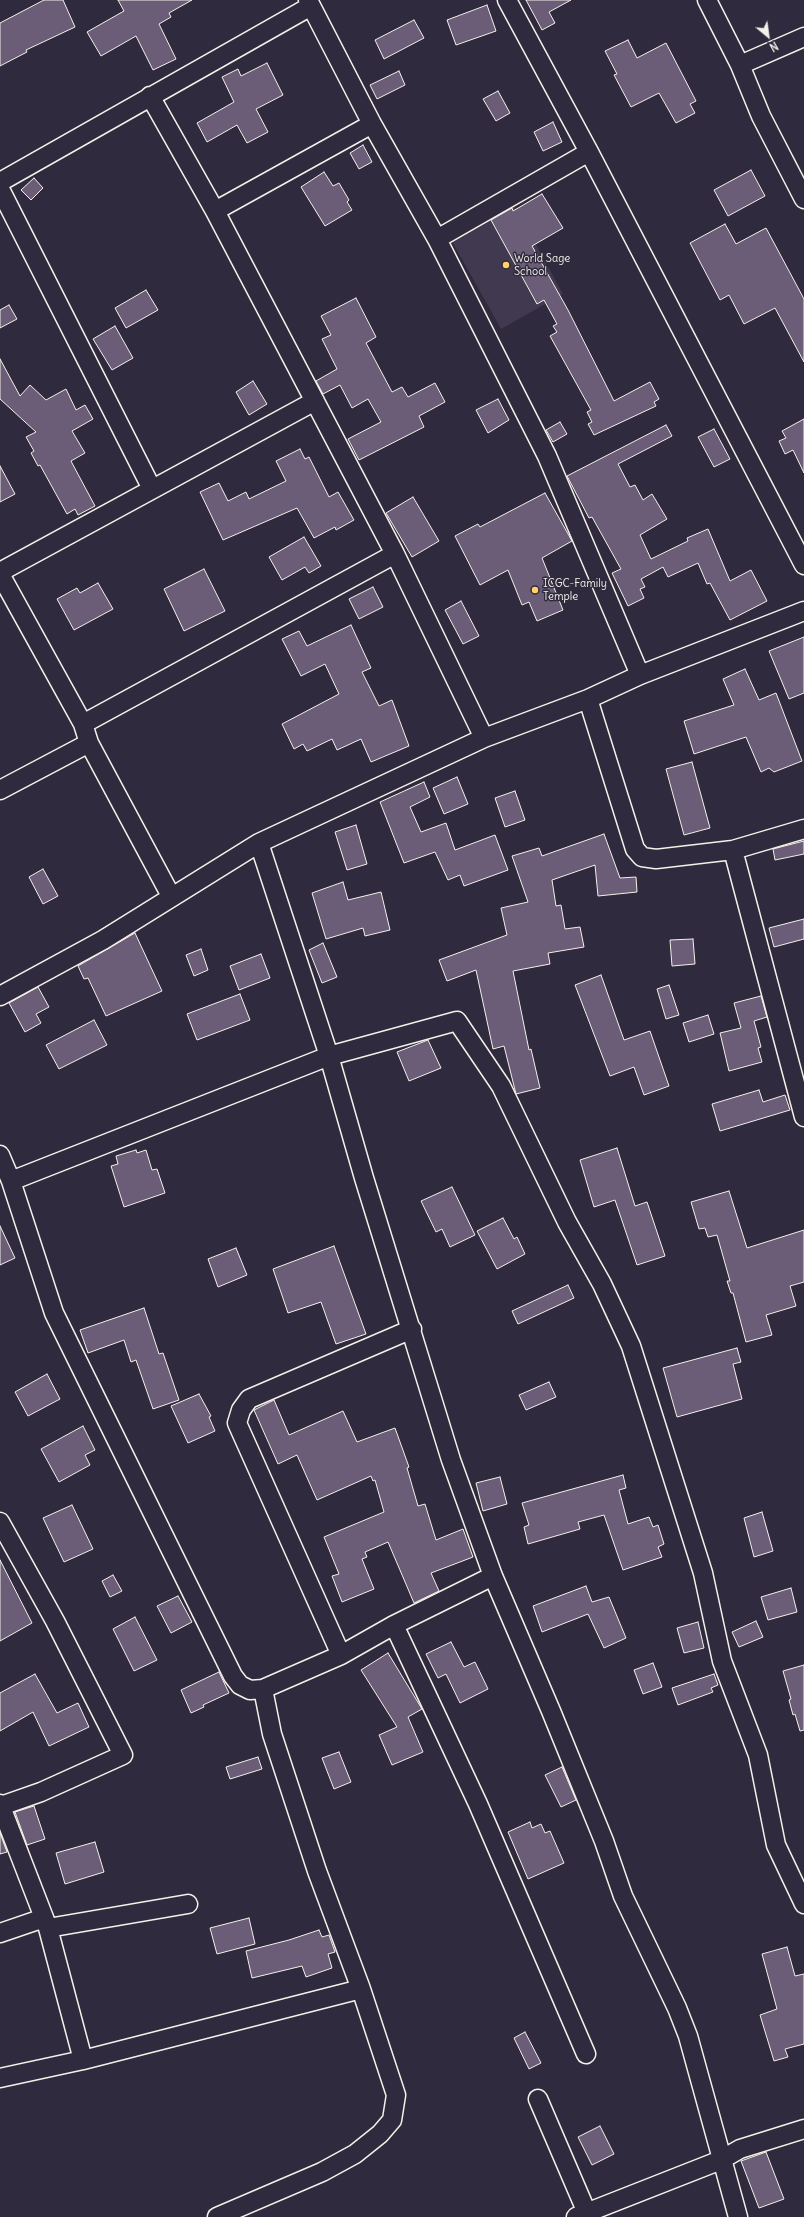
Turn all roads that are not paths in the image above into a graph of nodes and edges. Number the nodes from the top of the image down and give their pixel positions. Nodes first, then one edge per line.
1 (507, 0) edge
2 (707, 0) edge
3 (309, 3) edge
4 (804, 37) edge
5 (740, 65) junction
6 (150, 96) junction
7 (372, 124) junction
8 (589, 152) junction
9 (0, 182) edge
10 (0, 189) edge
11 (804, 199) edge
12 (215, 211) junction
13 (437, 239) junction
14 (315, 401) junction
15 (152, 489) junction
16 (395, 554) junction
17 (804, 566) edge
18 (0, 573) edge
19 (804, 611) edge
20 (640, 675) junction
21 (588, 699) junction
22 (83, 724) junction
23 (484, 738) junction
24 (89, 743) junction
25 (0, 790) edge
26 (804, 829) edge
27 (260, 843) junction
28 (733, 850) junction
29 (171, 896) junction
30 (0, 996) edge
31 (329, 1056) junction
32 (804, 1117) edge
33 (0, 1155) edge
34 (11, 1181) junction
35 (412, 1329) junction
36 (0, 1522) edge
37 (493, 1576) junction
38 (394, 1625) junction
39 (341, 1655) junction
40 (263, 1689) junction
41 (0, 1805) edge
42 (188, 1904) dead end
43 (804, 1904) edge
44 (46, 1923) junction
45 (0, 1933) edge
46 (361, 1988) junction
47 (586, 2054) dead end
48 (83, 2060) junction
49 (0, 2078) edge
50 (538, 2099) dead end
51 (804, 2129) edge
52 (721, 2160) junction
53 (582, 2215) edge
54 (216, 2217) edge
55 (738, 2217) edge

1 - 8 street
2 - 5 street
3 - 6 street
3 - 7 street
4 - 5 street
5 - 11 street
6 - 9 street
6 - 12 street
7 - 12 street
7 - 13 street
8 - 13 street
8 - 17 street
10 - 15 street
12 - 14 street
13 - 20 street
14 - 15 street
14 - 16 street
15 - 18 street
16 - 22 street
16 - 23 street
18 - 22 street
19 - 20 street
20 - 21 street
21 - 23 street
21 - 28 street
22 - 24 street
23 - 27 street
24 - 25 street
24 - 29 street
26 - 28 street
27 - 29 street
27 - 31 street
28 - 32 street
29 - 30 street
31 - 34 street
31 - 35 street
31 - 43 street
33 - 34 street
34 - 40 street
35 - 37 street
35 - 39 street
36 - 41 street
37 - 38 street
37 - 52 street
38 - 39 street
38 - 47 street
39 - 40 street
40 - 46 street
41 - 44 street
42 - 44 street
44 - 45 street
44 - 48 street
46 - 48 street
46 - 54 street
48 - 49 street
50 - 53 street
51 - 52 street
52 - 53 street
52 - 55 street

